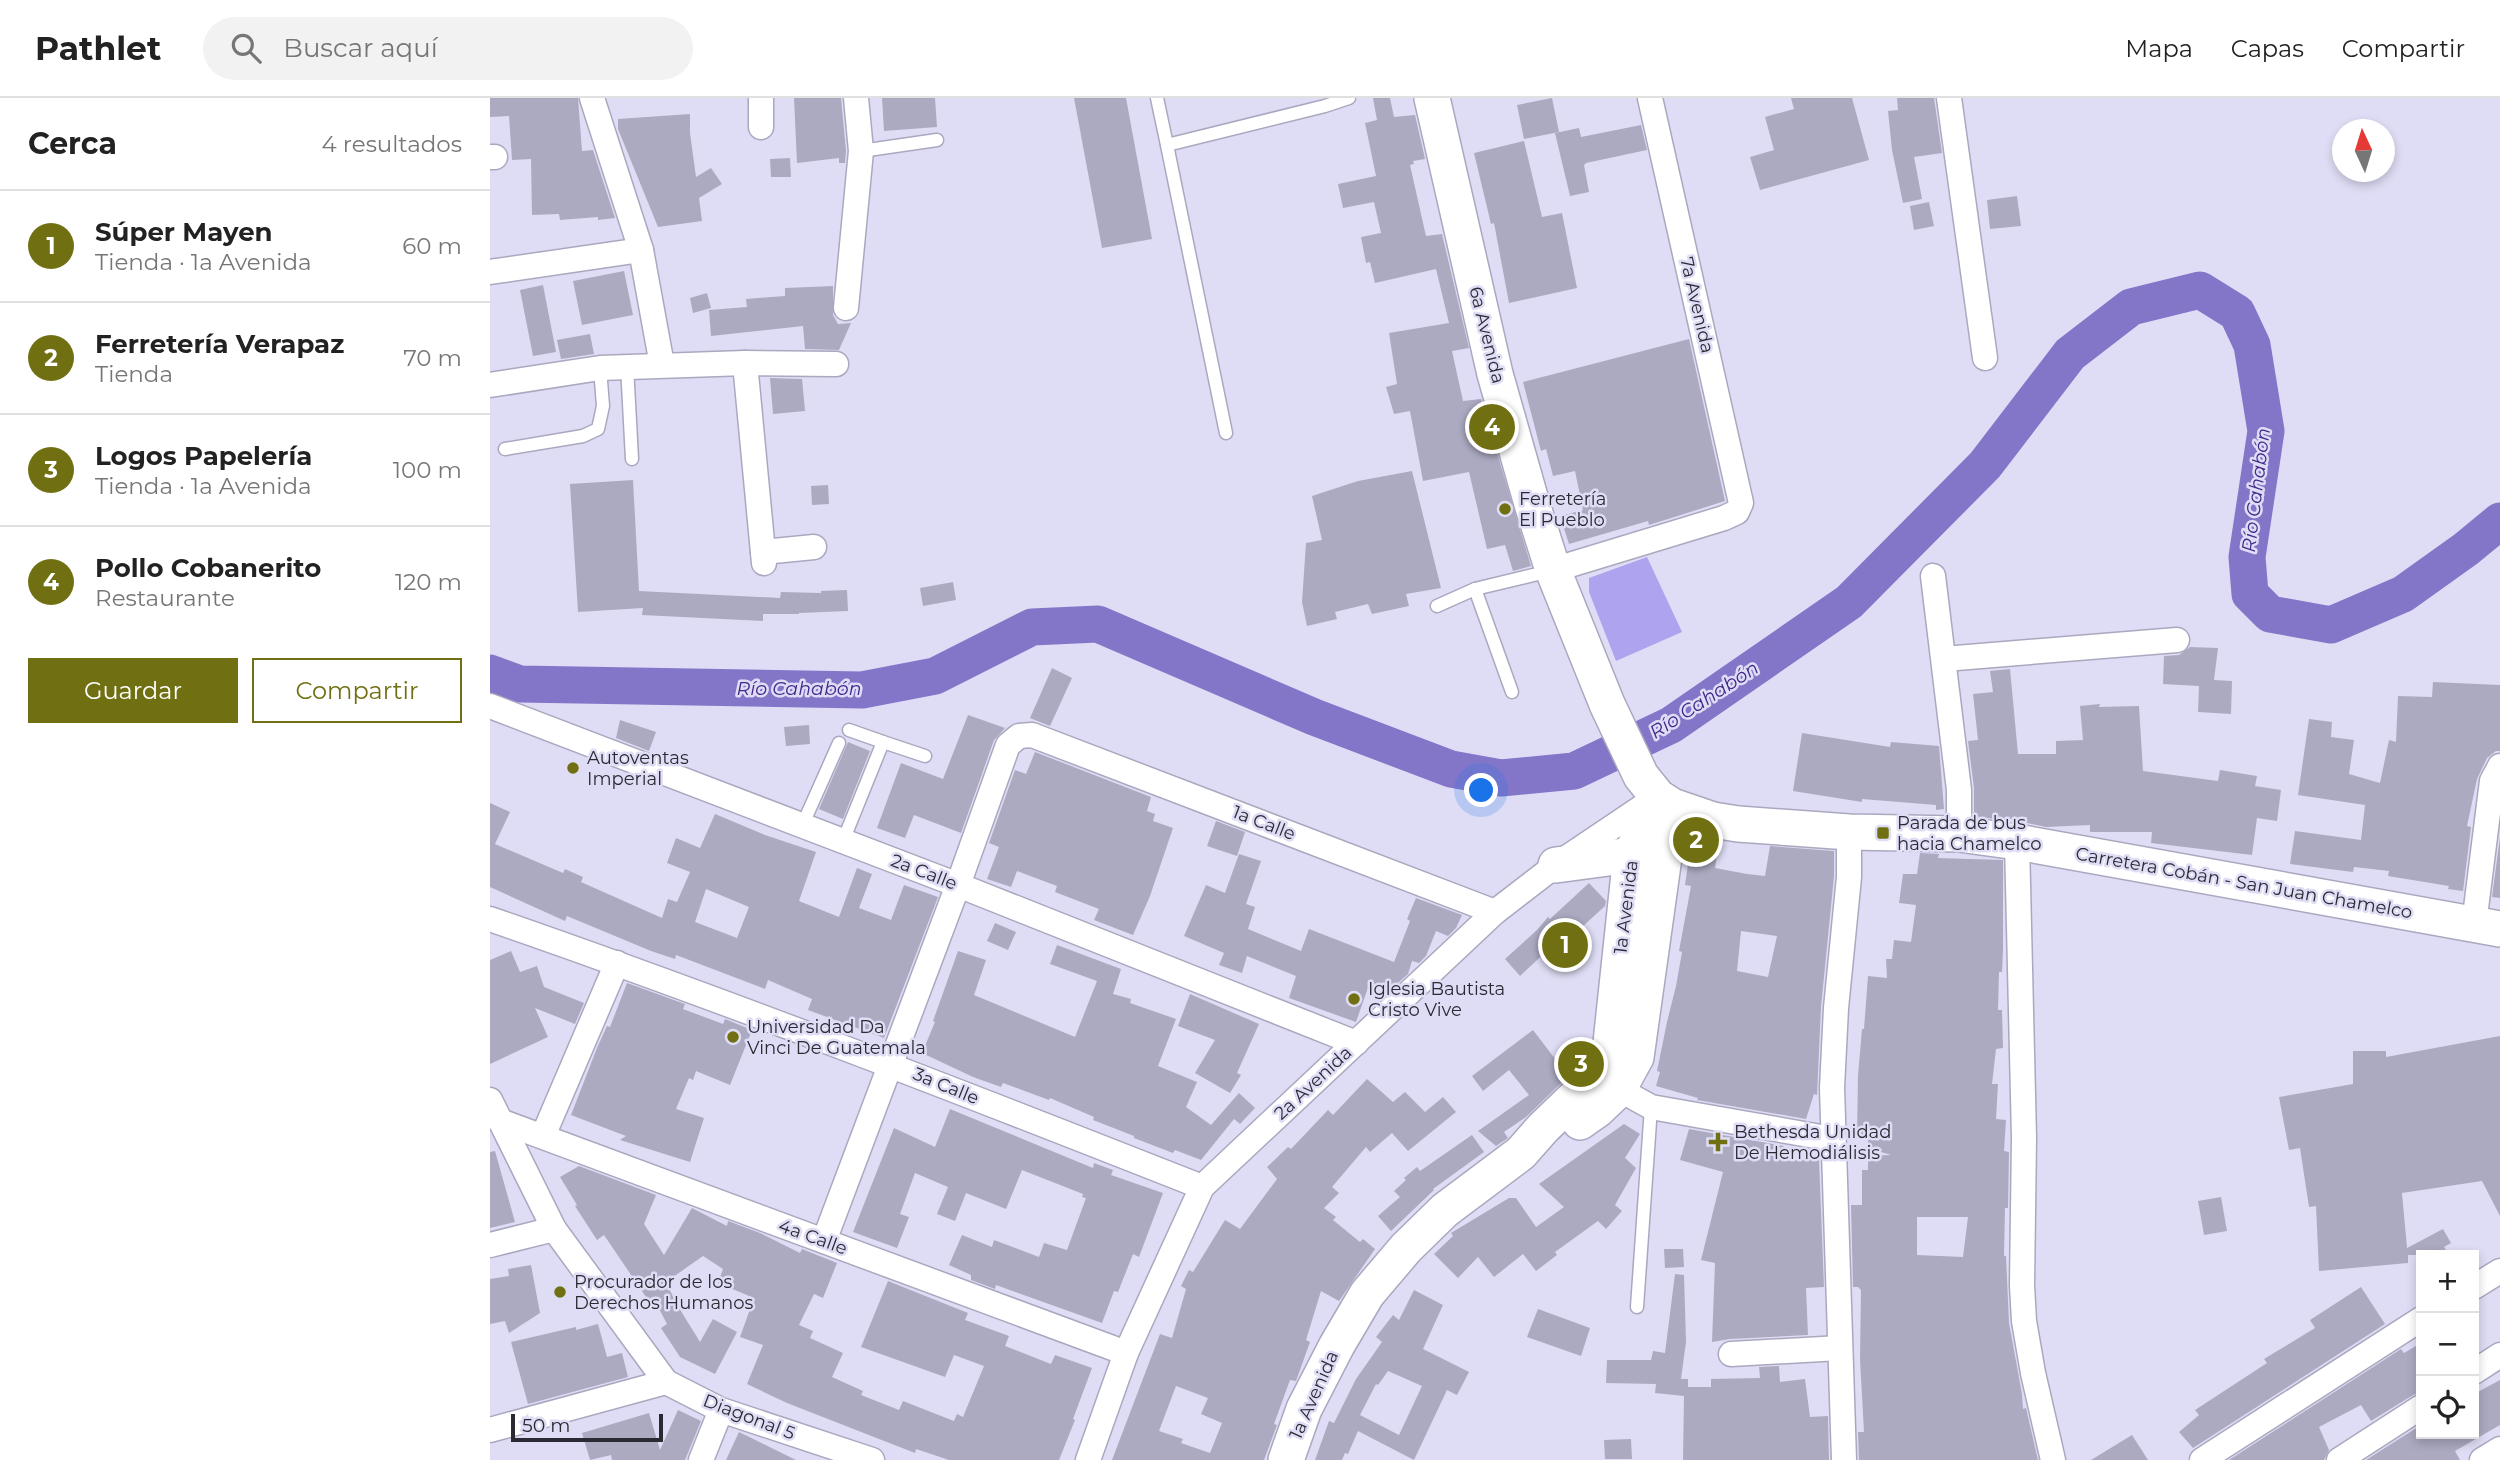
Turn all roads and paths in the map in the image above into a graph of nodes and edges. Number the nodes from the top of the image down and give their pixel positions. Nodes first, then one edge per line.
1 (592, 98) edge
2 (761, 98) edge
3 (856, 98) edge
4 (1157, 98) edge
5 (1349, 98) edge
6 (1432, 98) edge
7 (1650, 98) edge
8 (1949, 98) edge
9 (761, 127) dead end
10 (937, 140) dead end
11 (1167, 145) junction
12 (861, 151) junction
13 (640, 250) junction
14 (490, 272) edge
15 (846, 308) dead end
16 (1986, 358) dead end
17 (745, 363) junction
18 (836, 364) dead end
19 (662, 365) junction
20 (627, 366) junction
21 (600, 368) junction
22 (490, 385) edge
23 (1226, 433) dead end
24 (505, 449) dead end
25 (632, 459) dead end
26 (814, 547) dead end
27 (1553, 570) junction
28 (1933, 576) dead end
29 (1475, 589) junction
30 (1437, 606) dead end
31 (2178, 640) dead end
32 (1944, 659) junction
33 (1512, 692) dead end
34 (490, 706) edge
35 (849, 730) dead end
36 (883, 741) junction
37 (839, 743) dead end
38 (925, 757) dead end
39 (2500, 766) edge
40 (1649, 786) junction
41 (802, 826) junction
42 (1849, 832) junction
43 (1959, 834) junction
44 (843, 841) junction
45 (2017, 842) junction
46 (1631, 855) junction
47 (1556, 865) junction
48 (958, 885) junction
49 (1495, 912) junction
50 (490, 919) edge
51 (2487, 927) edge
52 (617, 963) junction
53 (1356, 1043) junction
54 (891, 1064) junction
55 (1608, 1083) junction
56 (1651, 1107) junction
57 (495, 1110) edge
58 (543, 1136) junction
59 (1832, 1139) junction
60 (1202, 1187) junction
61 (554, 1229) junction
62 (824, 1241) junction
63 (490, 1245) edge
64 (2500, 1271) edge
65 (2479, 1284) edge
66 (1637, 1307) dead end
67 (2416, 1322) edge
68 (1840, 1348) junction
69 (1126, 1353) junction
70 (1731, 1354) dead end
71 (2500, 1355) edge
72 (2479, 1369) edge
73 (666, 1382) junction
74 (2416, 1409) edge
75 (721, 1410) junction
76 (490, 1430) edge
77 (2500, 1449) edge
78 (701, 1460) edge
79 (872, 1460) edge
80 (1088, 1460) edge
81 (1286, 1460) edge
82 (1844, 1460) edge
83 (2053, 1460) edge
84 (2202, 1460) edge
85 (2339, 1460) edge
86 (2482, 1460) edge

1 - 13 street
2 - 9 street
3 - 12 street
4 - 11 lane
5 - 11 lane
6 - 27 main road, 6a Avenida
7 - 27 street, 7a Avenida
8 - 16 street
10 - 12 lane
11 - 23 lane
12 - 15 street
13 - 14 street
13 - 19 street
17 - 18 street
17 - 19 street
17 - 26 street
19 - 20 street
20 - 21 street
20 - 25 lane
21 - 22 street
21 - 24 lane
27 - 29 lane
27 - 40 main road, 6a Avenida
28 - 32 street
29 - 30 lane
29 - 33 lane
31 - 32 street
32 - 43 street
34 - 41 street, 2a Calle
35 - 36 lane
36 - 38 lane
36 - 44 lane
37 - 41 lane
39 - 51 street
40 - 42 main road, Carretera Cobán - San Juan Chamelco
40 - 46 main road, 1a Avenida
40 - 47 street, 2a Avenida
40 - 55 main road, 1a Avenida
41 - 44 street, 2a Calle
42 - 43 main road, Carretera Cobán - San Juan Chamelco
42 - 59 street
43 - 45 main road, Carretera Cobán - San Juan Chamelco
44 - 48 street, 2a Calle
45 - 51 main road, Carretera Cobán - San Juan Chamelco
45 - 83 street
46 - 47 main road
46 - 55 main road, 1a Avenida
47 - 49 street, 2a Avenida
48 - 49 street, 1a Calle
48 - 53 street, 2a Calle
48 - 54 street
49 - 53 street, 2a Avenida
50 - 52 street, 3a Calle
52 - 54 street, 3a Calle
52 - 58 street
53 - 60 street, 2a Avenida
54 - 60 street, 3a Calle
54 - 62 street
55 - 56 street
55 - 81 main road, 1a Avenida
56 - 59 street
56 - 66 lane
57 - 58 street, 4a Calle
57 - 61 street, Diagonal 5
58 - 62 street, 4a Calle
59 - 68 street
60 - 69 street, 2a Avenida
61 - 63 street
61 - 73 street, Diagonal 5
62 - 69 street, 4a Calle
64 - 65 street
67 - 84 street
68 - 70 street
68 - 82 street
69 - 80 street, 2a Avenida
71 - 72 street
73 - 75 street, Diagonal 5
73 - 76 street
74 - 85 street
75 - 78 street
75 - 79 street, Diagonal 5
77 - 86 street

